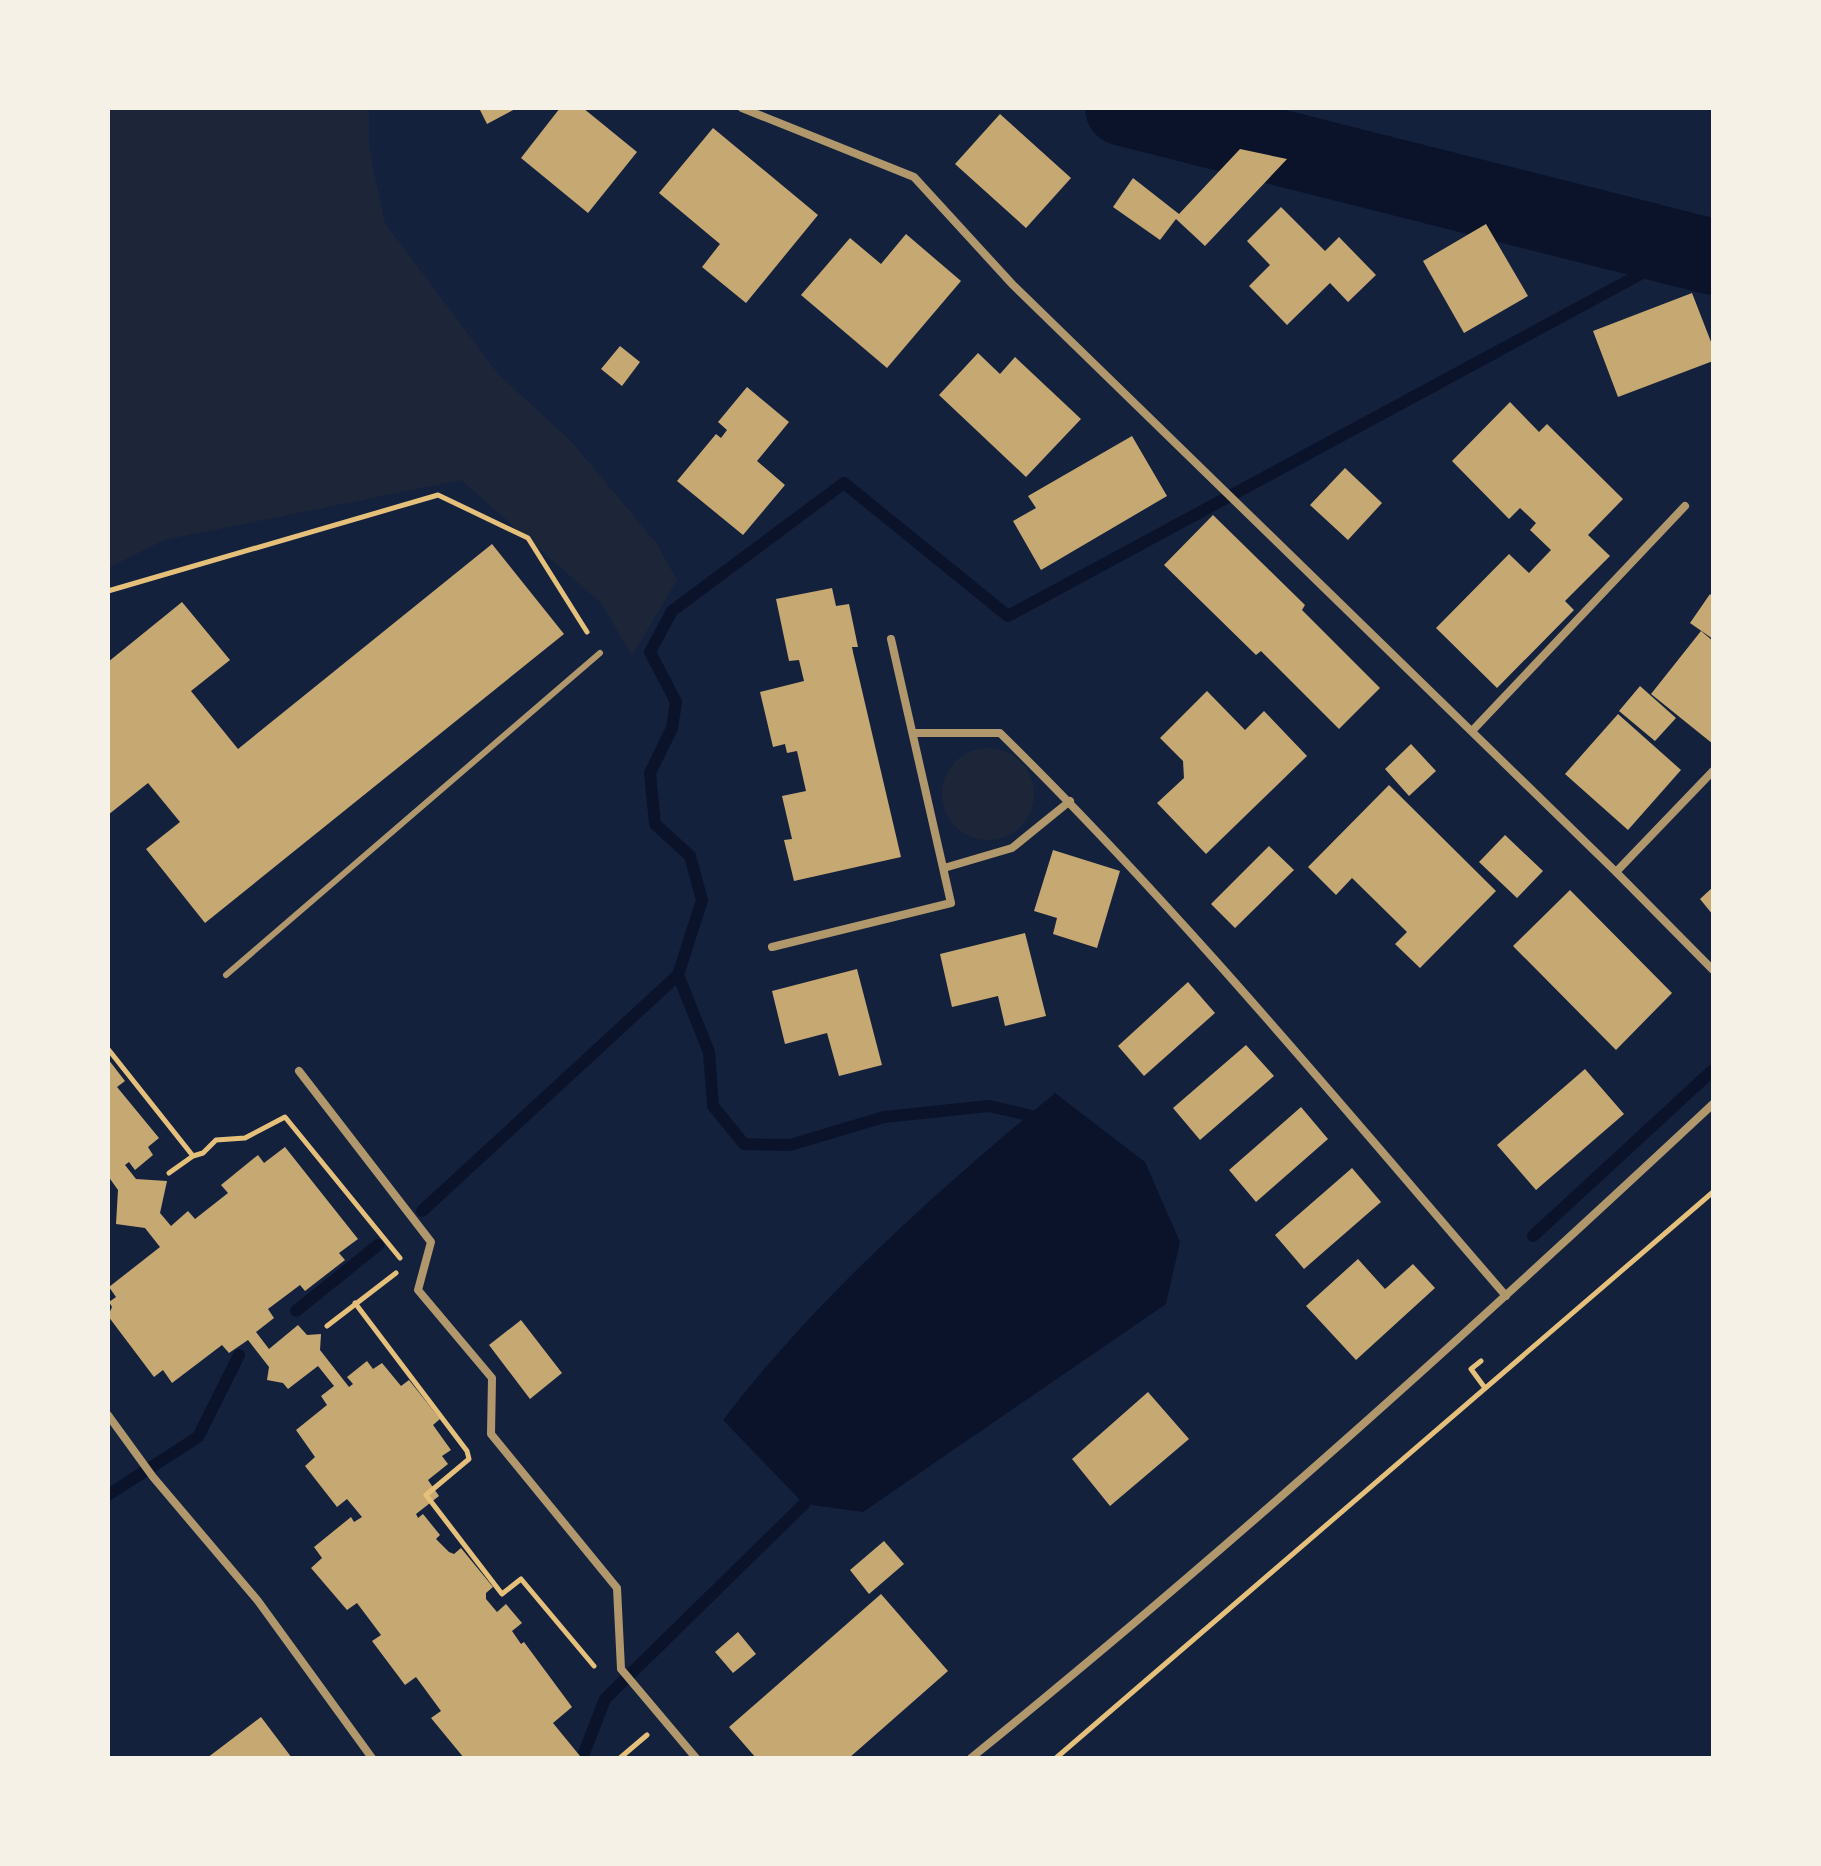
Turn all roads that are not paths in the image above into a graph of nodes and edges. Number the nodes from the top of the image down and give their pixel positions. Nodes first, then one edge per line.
1 (742, 108) edge
2 (1685, 506) dead end
3 (891, 639) dead end
4 (600, 653) road end
5 (1472, 731) junction
6 (915, 733) junction
7 (1713, 771) edge
8 (1070, 801) junction
9 (944, 868) junction
10 (1616, 872) junction
11 (772, 947) dead end
12 (1713, 970) edge
13 (226, 975) dead end
14 (299, 1071) dead end
15 (1713, 1104) edge
16 (1506, 1296) junction
17 (108, 1415) edge
18 (372, 1758) edge
19 (696, 1758) edge
20 (971, 1758) edge

1 - 5 street
2 - 5 street
3 - 6 street
4 - 13 lane
5 - 10 street
6 - 8 street
6 - 9 street
7 - 10 street
8 - 9 street
8 - 16 street
9 - 11 street
10 - 12 street
14 - 19 street
15 - 16 street
16 - 20 street
17 - 18 street

